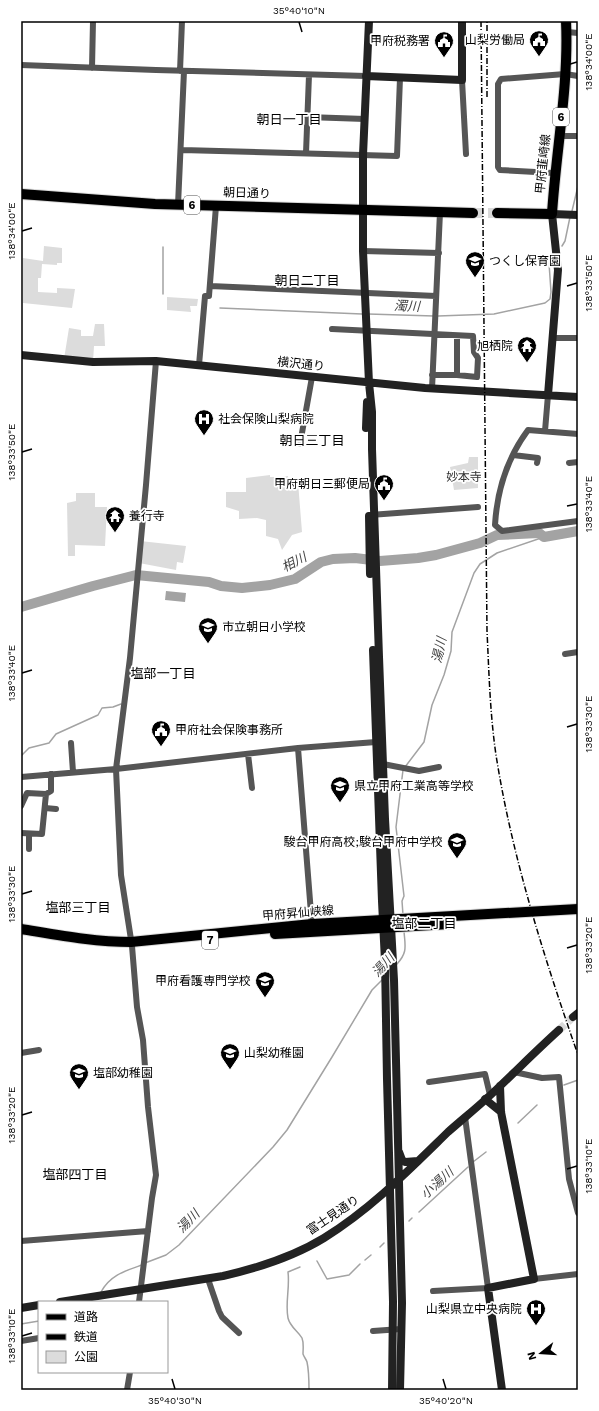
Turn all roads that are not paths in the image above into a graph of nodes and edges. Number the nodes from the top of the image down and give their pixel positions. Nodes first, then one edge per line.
1 (93, 21) edge
2 (182, 21) edge
3 (369, 21) edge
4 (462, 21) edge
5 (566, 21) edge
6 (567, 32) junction
7 (578, 33) edge
8 (21, 64) edge
9 (92, 68) junction
10 (182, 71) junction
11 (565, 74) junction
12 (309, 75) junction
13 (366, 76) junction
14 (578, 76) edge
15 (400, 78) junction
16 (462, 80) junction
17 (307, 117) junction
18 (365, 119) junction
19 (559, 136) junction
20 (578, 136) edge
21 (182, 150) junction
22 (306, 153) junction
23 (466, 154) dead end
24 (363, 155) junction
25 (554, 173) junction
26 (21, 194) edge
27 (178, 205) junction
28 (216, 206) junction
29 (363, 210) junction
30 (440, 212) junction
31 (473, 213) tunnel mouth
32 (497, 213) tunnel mouth
33 (552, 214) junction
34 (578, 215) edge
35 (363, 251) junction
36 (438, 253) junction
37 (210, 286) junction
38 (365, 293) junction
39 (436, 296) junction
40 (332, 329) dead end
41 (367, 330) junction
42 (434, 334) junction
43 (457, 336) junction
44 (552, 338) junction
45 (578, 338) edge
46 (21, 355) edge
47 (156, 360) junction
48 (199, 365) junction
49 (432, 375) junction
50 (457, 375) junction
51 (312, 377) junction
52 (369, 383) junction
53 (432, 389) junction
54 (548, 395) junction
55 (578, 397) edge
56 (545, 431) junction
57 (578, 434) edge
58 (300, 444) dead end
59 (513, 455) junction
60 (578, 462) edge
61 (537, 463) dead end
62 (569, 463) dead end
63 (478, 507) dead end
64 (371, 515) junction
65 (578, 521) edge
66 (373, 569) junction
67 (578, 652) edge
68 (565, 654) dead end
69 (376, 742) junction
70 (71, 743) dead end
71 (298, 748) junction
72 (248, 754) junction
73 (383, 764) junction
74 (439, 767) dead end
75 (116, 769) junction
76 (73, 772) junction
77 (51, 774) junction
78 (21, 778) edge
79 (252, 788) dead end
80 (46, 794) junction
81 (21, 806) edge
82 (45, 808) junction
83 (56, 809) dead end
84 (21, 834) edge
85 (29, 834) junction
86 (29, 849) dead end
87 (578, 909) edge
88 (578, 916) edge
89 (395, 923) junction
90 (312, 928) junction
91 (21, 929) edge
92 (21, 934) edge
93 (132, 944) junction
94 (559, 1030) tunnel mouth
95 (39, 1050) dead end
96 (21, 1053) edge
97 (514, 1072) junction
98 (429, 1082) dead end
99 (500, 1086) junction
100 (488, 1097) junction
101 (501, 1112) junction
102 (465, 1117) junction
103 (398, 1150) junction
104 (418, 1161) junction
105 (399, 1180) junction
106 (391, 1188) junction
107 (578, 1213) edge
108 (148, 1231) junction
109 (21, 1241) edge
110 (578, 1274) edge
111 (208, 1279) junction
112 (534, 1279) junction
113 (488, 1288) junction
114 (142, 1290) junction
115 (433, 1291) dead end
116 (66, 1301) edge
117 (139, 1301) edge
118 (38, 1305) edge
119 (21, 1308) edge
120 (397, 1329) junction
121 (373, 1331) dead end
122 (239, 1333) dead end
123 (38, 1338) edge
124 (21, 1341) edge
125 (130, 1373) edge
126 (127, 1390) edge
127 (392, 1390) edge
128 (400, 1390) edge
129 (502, 1390) edge

1 - 9 street
2 - 10 street
3 - 13 street
4 - 16 street
5 - 6 main road, 甲府韮崎線 / 6
6 - 7 street
6 - 11 main road, 甲府韮崎線 / 6
8 - 9 street
9 - 10 street
10 - 12 street
10 - 21 street
11 - 14 street
11 - 19 main road, 甲府韮崎線 / 6
11 - 25 street
12 - 13 street
12 - 17 street
13 - 15 street
13 - 18 street
15 - 16 street
15 - 24 street
16 - 23 street
17 - 18 street
17 - 22 street
18 - 24 street
19 - 20 street
19 - 25 main road, 甲府韮崎線 / 6
21 - 22 street
21 - 27 street
22 - 24 street
24 - 29 street
25 - 33 main road, 甲府韮崎線 / 6
26 - 27 main road, 朝日通り / 6
27 - 28 main road, 朝日通り / 6
28 - 29 main road, 朝日通り / 6
28 - 37 street
29 - 30 main road, 朝日通り / 6
29 - 35 street
30 - 31 main road, 朝日通り / 6
30 - 36 street
32 - 33 main road
33 - 34 street
33 - 44 street
35 - 36 street
35 - 38 street
36 - 39 street
37 - 38 street
37 - 48 street
38 - 39 street
38 - 41 street
39 - 42 street
40 - 41 street
41 - 42 street
41 - 52 street
42 - 43 street
42 - 49 street
43 - 50 street
43 - 50 street
44 - 45 street
44 - 54 street
46 - 47 street, 横沢通り
47 - 48 street, 横沢通り
47 - 75 street
48 - 51 street, 横沢通り
49 - 50 street
49 - 53 street
51 - 52 street, 横沢通り
51 - 58 street
52 - 53 street, 横沢通り
52 - 64 street
53 - 54 street, 横沢通り
54 - 55 street, 横沢通り
54 - 56 street
56 - 57 street
56 - 59 street
59 - 61 street
59 - 65 street
60 - 62 street
63 - 64 street
64 - 66 street
66 - 69 street
66 - 73 street
67 - 68 street
69 - 71 street
69 - 89 street
70 - 76 street
71 - 72 street
71 - 90 street
72 - 75 street
72 - 79 street
73 - 74 street
73 - 89 street
75 - 76 street
75 - 93 street
76 - 77 street
77 - 78 street
77 - 80 street
80 - 81 street
80 - 82 street
82 - 83 street
82 - 85 street
84 - 85 street
85 - 86 street
87 - 89 main road, 甲府昇仙峡線 / 7
88 - 89 main road, 甲府昇仙峡線 / 7
89 - 90 main road, 甲府昇仙峡線 / 7
89 - 103 street
89 - 106 street
90 - 93 main road, 甲府昇仙峡線 / 7
91 - 93 main road, 甲府昇仙峡線 / 7
92 - 93 main road, 甲府昇仙峡線 / 7
93 - 108 street
94 - 97 street, 富士見通り
95 - 96 street
97 - 99 street, 富士見通り
97 - 107 street
98 - 100 street
99 - 100 street, 富士見通り
99 - 101 street
100 - 101 street
100 - 102 street, 富士見通り
101 - 112 street
102 - 104 street, 富士見通り
102 - 113 street
103 - 104 street
103 - 105 street
104 - 105 street, 富士見通り
105 - 106 street, 富士見通り
105 - 120 street
106 - 111 street, 富士見通り
106 - 120 street
108 - 109 street
108 - 114 street
110 - 112 street
111 - 114 street, 富士見通り
111 - 122 street
112 - 113 street
113 - 115 street
113 - 129 street
114 - 116 street, 富士見通り
114 - 117 street
118 - 119 street
120 - 121 street
120 - 127 street
120 - 128 street
123 - 124 street
125 - 126 street

